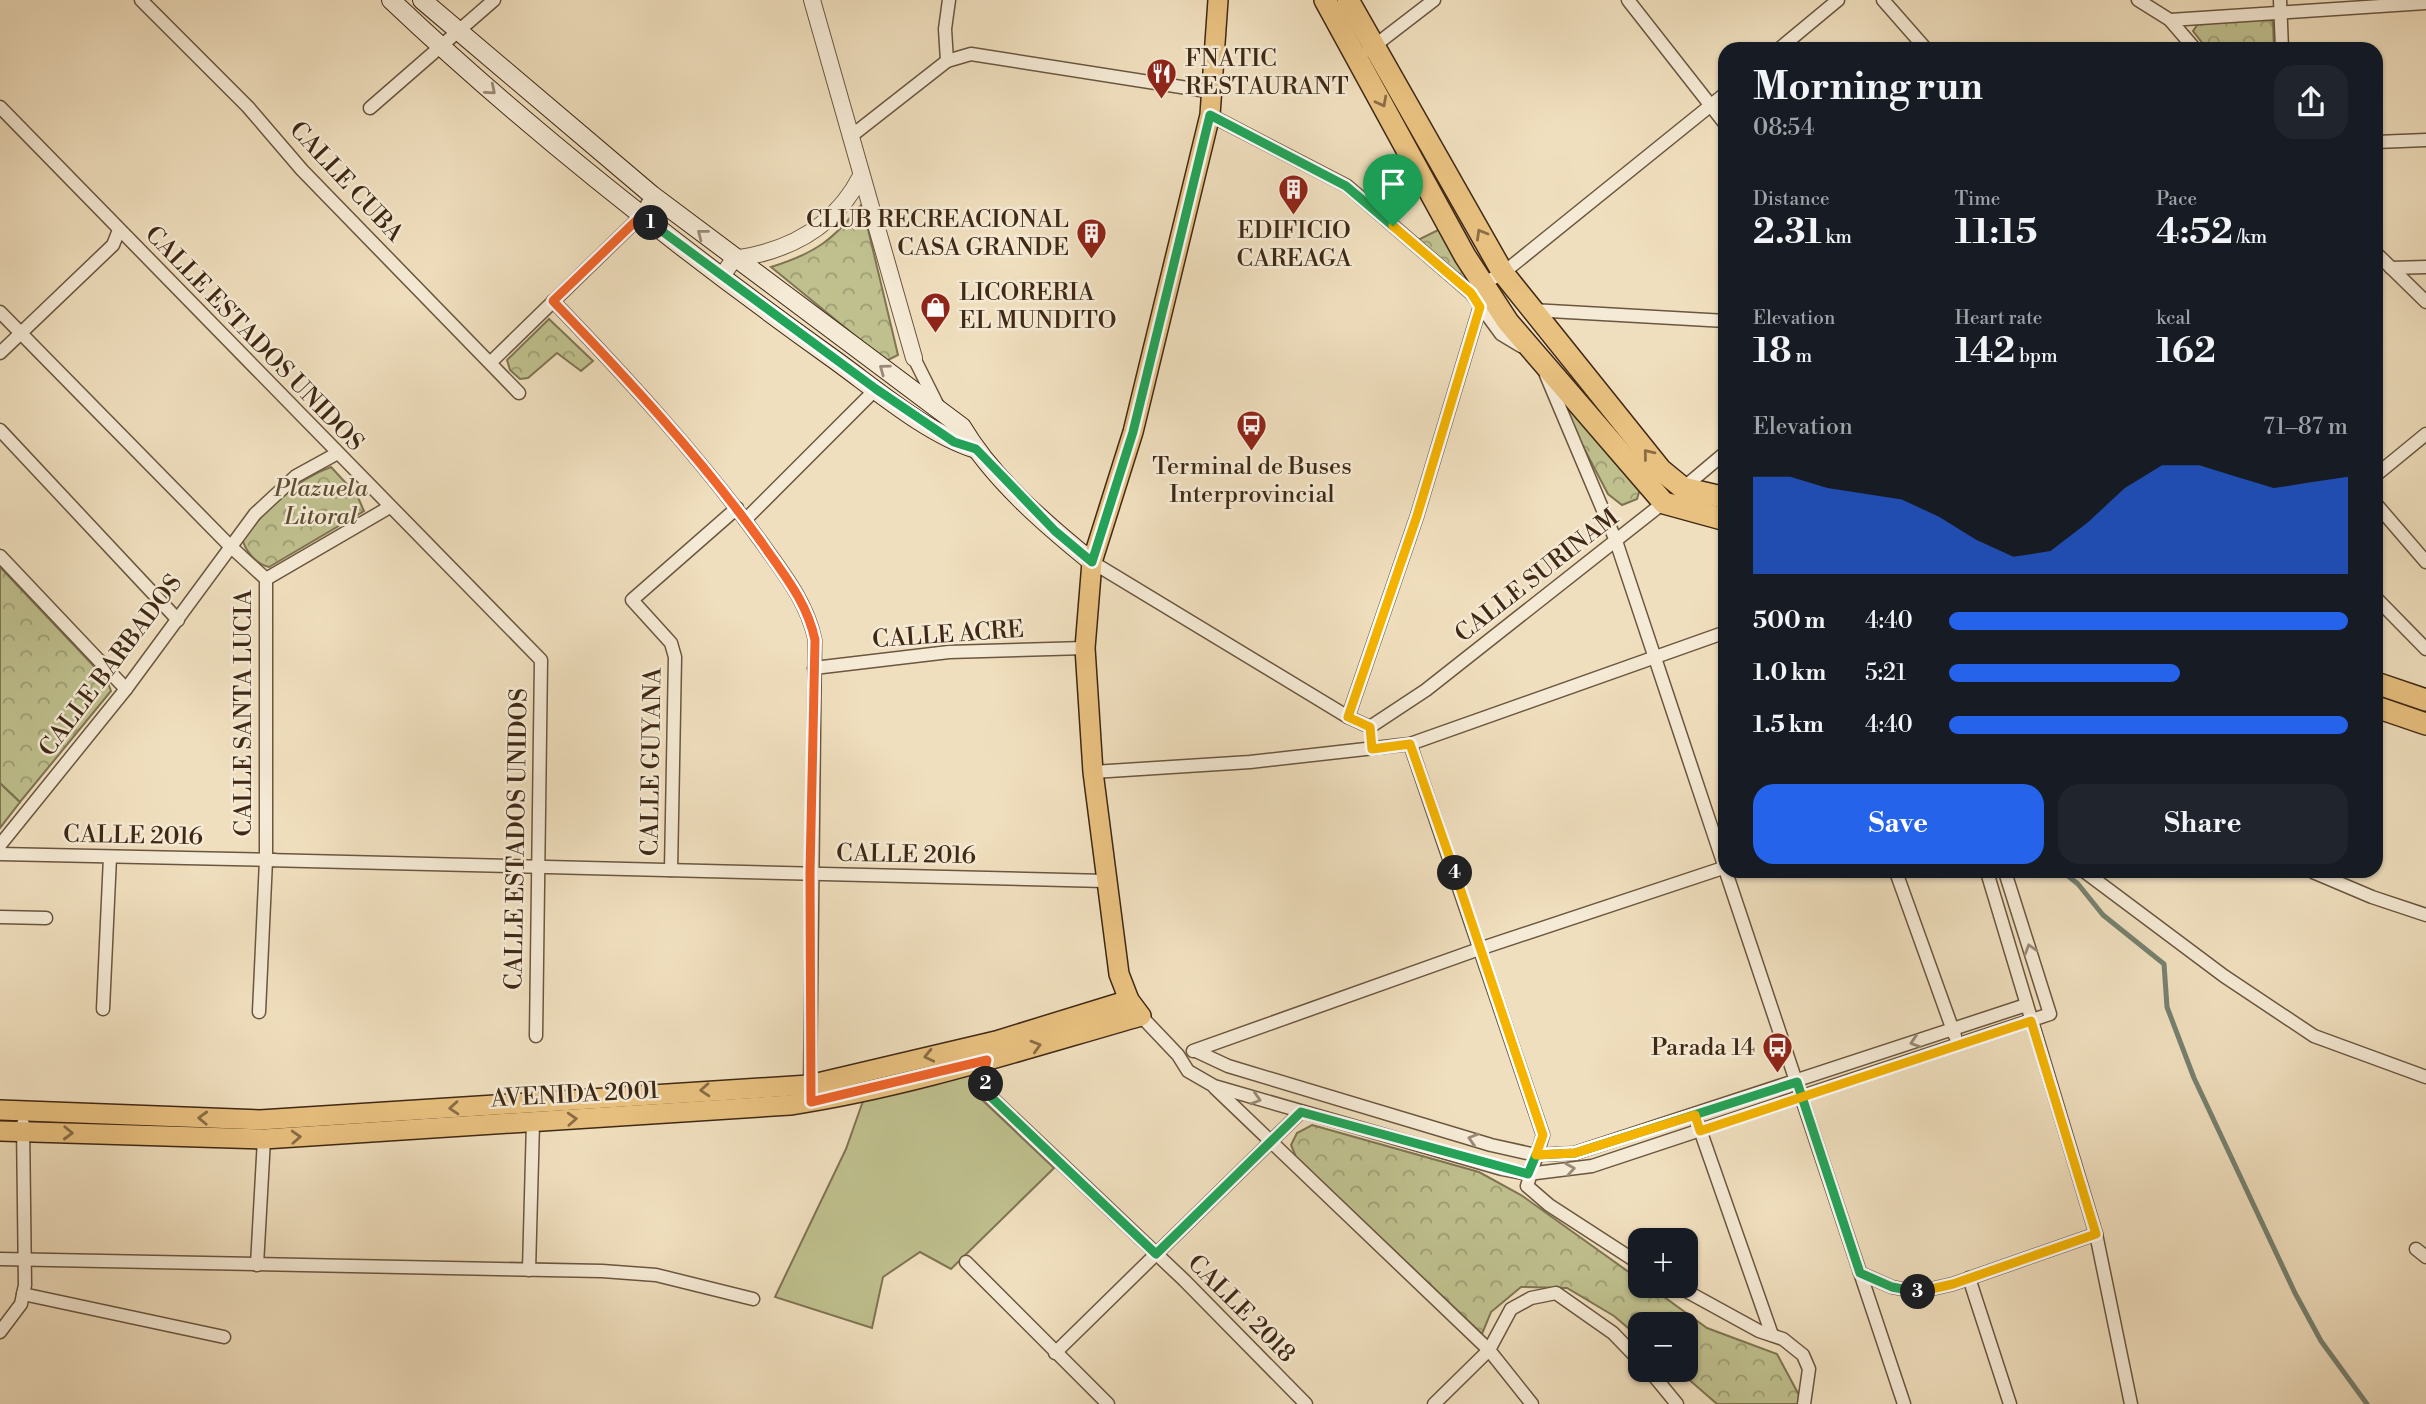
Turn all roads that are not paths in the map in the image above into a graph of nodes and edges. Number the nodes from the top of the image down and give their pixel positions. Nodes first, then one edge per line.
1 (141, 0) edge
2 (391, 0) edge
3 (422, 0) edge
4 (494, 0) edge
5 (812, 0) edge
6 (949, 0) edge
7 (1218, 0) edge
8 (1325, 0) edge
9 (1348, 0) edge
10 (1434, 0) edge
11 (1628, 0) edge
12 (1838, 0) edge
13 (1883, 0) edge
14 (2137, 0) edge
15 (2426, 3) edge
16 (2281, 6) edge
17 (2170, 20) junction
18 (458, 32) junction
19 (1787, 42) edge
20 (1920, 42) edge
21 (2189, 42) edge
22 (2282, 42) edge
23 (439, 46) junction
24 (1366, 53) junction
25 (947, 61) junction
26 (1213, 92) junction
27 (1718, 100) edge
28 (1710, 106) junction
29 (0, 107) edge
30 (370, 108) dead end
31 (1210, 115) junction
32 (1718, 116) edge
33 (850, 137) junction
34 (2426, 140) edge
35 (2383, 142) edge
36 (861, 176) junction
37 (652, 195) junction
38 (641, 216) junction
39 (119, 230) junction
40 (734, 259) junction
41 (2383, 260) edge
42 (2426, 267) edge
43 (2391, 268) junction
44 (1503, 273) junction
45 (722, 276) junction
46 (1482, 284) junction
47 (553, 301) junction
48 (2426, 302) edge
49 (1480, 307) junction
50 (1532, 310) junction
51 (0, 312) edge
52 (1718, 321) edge
53 (20, 334) junction
54 (0, 353) edge
55 (1537, 356) junction
56 (914, 358) joint
57 (491, 362) junction
58 (876, 389) junction
59 (519, 393) dead end
60 (939, 410) junction
61 (0, 430) edge
62 (2426, 434) edge
63 (976, 449) junction
64 (336, 454) junction
65 (1718, 459) edge
66 (2383, 469) edge
67 (1683, 488) junction
68 (1718, 496) edge
69 (1664, 503) junction
70 (388, 508) junction
71 (737, 508) junction
72 (2383, 511) edge
73 (1718, 518) edge
74 (745, 520) junction
75 (1616, 541) junction
76 (229, 545) junction
77 (0, 556) edge
78 (1092, 562) junction
79 (2426, 562) edge
80 (267, 579) junction
81 (2383, 605) edge
82 (178, 620) junction
83 (1718, 634) edge
84 (1085, 648) junction
85 (2426, 649) edge
86 (1655, 654) junction
87 (814, 668) junction
88 (2383, 685) edge
89 (126, 689) junction
90 (2426, 700) edge
91 (2383, 709) edge
92 (1348, 717) junction
93 (2426, 724) edge
94 (1370, 727) junction
95 (1410, 744) junction
96 (1372, 749) junction
97 (1093, 772) junction
98 (0, 845) edge
99 (1718, 848) edge
100 (0, 854) edge
101 (110, 856) junction
102 (266, 860) junction
103 (537, 867) junction
104 (671, 870) junction
105 (1718, 871) edge
106 (810, 873) junction
107 (1728, 878) edge
108 (1898, 878) edge
109 (1989, 878) edge
110 (2007, 878) edge
111 (2093, 878) edge
112 (2330, 878) edge
113 (1105, 881) junction
114 (2426, 915) edge
115 (0, 917) edge
116 (46, 918) dead end
117 (1482, 948) junction
118 (1129, 1000) junction
119 (2026, 1005) junction
120 (103, 1009) dead end
121 (259, 1012) dead end
122 (1141, 1016) junction
123 (2031, 1021) junction
124 (1954, 1029) junction
125 (536, 1036) dead end
126 (996, 1041) junction
127 (1958, 1045) junction
128 (1196, 1051) junction
129 (1178, 1055) junction
130 (987, 1060) junction
131 (2426, 1077) edge
132 (1797, 1082) junction
133 (1214, 1086) junction
134 (810, 1093) junction
135 (1802, 1097) junction
136 (0, 1110) edge
137 (22, 1110) junction
138 (1301, 1112) junction
139 (1695, 1115) junction
140 (533, 1122) junction
141 (0, 1131) edge
142 (24, 1131) junction
143 (1700, 1131) junction
144 (264, 1139) junction
145 (1270, 1143) junction
146 (1536, 1155) junction
147 (1528, 1174) junction
148 (2096, 1234) junction
149 (1156, 1254) junction
150 (1628, 1256) edge
151 (24, 1258) junction
152 (0, 1259) edge
153 (966, 1262) dead end
154 (257, 1265) junction
155 (529, 1270) junction
156 (1860, 1273) junction
157 (1969, 1278) junction
158 (23, 1294) junction
159 (1698, 1297) edge
160 (753, 1299) dead end
161 (0, 1332) edge
162 (1772, 1335) junction
163 (224, 1337) dead end
164 (1628, 1349) edge
165 (1489, 1350) junction
166 (1055, 1353) junction
167 (1658, 1382) edge
168 (1108, 1404) edge
169 (1306, 1404) edge
170 (1434, 1404) edge
171 (1532, 1404) edge
172 (1677, 1404) edge
173 (1804, 1404) edge
174 (1904, 1404) edge
175 (2010, 1404) edge
176 (2131, 1404) edge

1 - 57 street, CALLE CUBA
2 - 23 main road
3 - 18 main road
4 - 18 street
5 - 33 street
6 - 25 street
7 - 26 main road
8 - 24 highway
9 - 24 highway
10 - 24 street
11 - 28 street
12 - 19 street
13 - 20 street
14 - 17 street
15 - 16 street
16 - 17 street
16 - 22 street
17 - 21 street
18 - 23 street
18 - 37 main road
23 - 30 street
23 -> 38 main road
44 -> 24 highway
24 -> 46 highway
25 - 26 street
25 - 33 street
26 - 31 main road
27 - 28 street
28 - 32 street
28 - 44 street
29 - 39 street, CALLE ESTADOS UNIDOS
31 - 49 street
31 - 78 main road
33 - 36 street
34 - 35 street
36 - 40 street
36 - 56 street
37 - 38 street
40 -> 37 main road
38 - 45 main road
38 - 47 street
39 - 53 street
39 - 64 street, CALLE ESTADOS UNIDOS
40 - 45 street
60 -> 40 main road
41 - 43 street
42 - 43 street
43 - 48 street
44 - 46 street
44 - 50 highway
45 - 58 main road
46 - 55 highway
47 - 57 street
47 - 71 street
49 - 55 street
49 - 92 street
50 - 52 street
67 -> 50 highway
51 - 53 street, CALLE SANTA LUCIA
53 - 54 street
53 - 76 street, CALLE SANTA LUCIA
55 - 69 highway
55 - 75 street
56 - 60 street
57 - 59 street, CALLE CUBA
58 - 63 main road
58 - 74 street
60 - 63 main road
61 - 82 street
62 - 66 street
63 - 78 main road
64 - 70 street, CALLE ESTADOS UNIDOS
64 - 76 street, CALLE BARBADOS
65 - 67 street, CALLE SURINAM
67 - 68 highway
67 - 69 street, CALLE SURINAM
69 - 73 highway
69 - 75 street, CALLE SURINAM
70 - 80 street
70 - 103 street, CALLE ESTADOS UNIDOS
71 - 74 street
71 - 104 street, CALLE GUYANA
72 - 79 street
74 - 87 street
75 - 86 street
75 - 94 street, CALLE SURINAM
76 - 80 street, CALLE SANTA LUCIA
76 - 82 street, CALLE BARBADOS
77 - 89 street
78 - 84 main road
78 - 92 street
80 - 102 street, CALLE SANTA LUCIA
81 - 85 street
82 - 89 street, CALLE BARBADOS
83 - 86 street
84 - 87 street, CALLE ACRE
84 - 97 main road
86 - 95 street
86 - 99 street
87 - 106 street
88 - 90 highway
89 - 98 street, CALLE BARBADOS
91 - 93 highway
92 - 94 street
94 - 96 street
95 - 96 street
95 - 117 street
96 - 97 street
97 - 113 main road
100 - 101 street, CALLE 2016
101 - 102 street, CALLE 2016
101 - 120 street
102 - 103 street, CALLE 2016
102 - 121 street, CALLE SANTA LUCIA
103 - 104 street, CALLE 2016
103 - 125 street, CALLE ESTADOS UNIDOS
104 - 106 street, CALLE 2016
105 - 117 street
106 - 113 street, CALLE 2016
106 - 134 street
107 - 132 street
108 - 124 street
109 - 119 street
123 -> 110 street
111 - 131 street
112 - 114 street
113 - 118 main road
115 - 116 street
117 - 128 street
117 - 146 street
118 - 122 main road
118 - 126 main road, AVENIDA 2001
119 - 123 street
119 - 124 street
122 - 129 street
130 -> 122 main road, AVENIDA 2001
123 - 127 street
123 - 148 street
124 - 127 street
124 -> 132 street
126 - 130 street
126 -> 134 main road, AVENIDA 2001
127 - 135 street
128 - 129 street
146 -> 128 street
129 - 133 street
130 - 134 main road, AVENIDA 2001
130 - 149 street, CALLE 2018
132 - 135 street
132 - 139 street
133 -> 138 street
133 - 145 street
134 -> 137 main road, AVENIDA 2001
140 -> 134 main road, AVENIDA 2001
135 - 143 street
135 - 156 street
136 - 137 main road, AVENIDA 2001
137 - 142 street
138 - 145 street
138 - 147 street
139 - 143 street
139 - 146 street
144 -> 140 main road, AVENIDA 2001
140 - 155 street
141 - 142 main road, AVENIDA 2001
142 -> 144 main road, AVENIDA 2001
142 - 151 street
147 -> 143 street
143 - 162 street
144 - 154 street
145 - 149 street
145 - 165 street
146 - 147 street
147 - 150 street
148 - 157 street
148 - 176 street
149 - 166 street
149 - 169 street, CALLE 2018
151 - 152 street
151 - 154 street
151 - 158 street
153 - 166 street
154 - 155 street
155 - 160 street
156 - 157 street
156 - 174 street
157 - 175 street
158 - 161 street
158 - 163 street
159 - 162 street
162 - 173 street
164 - 165 street
165 - 170 street
165 - 171 street
166 - 168 street
167 - 172 street

